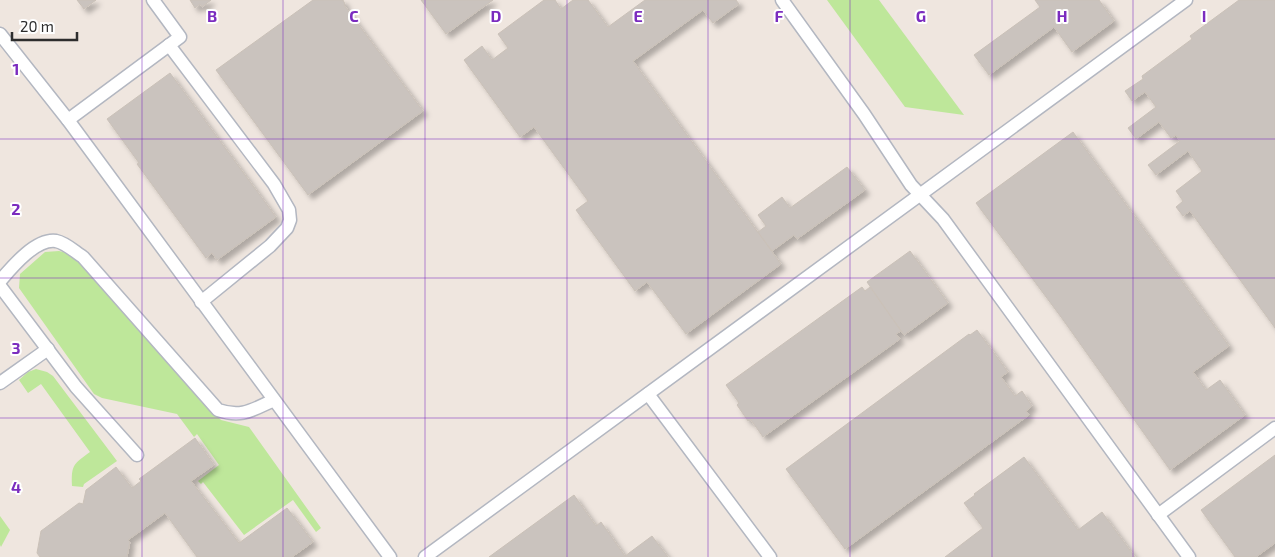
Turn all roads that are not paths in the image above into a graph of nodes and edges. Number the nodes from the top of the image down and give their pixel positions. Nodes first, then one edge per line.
1 (153, 0) edge
2 (782, 0) edge
3 (1186, 0) edge
4 (0, 34) edge
5 (169, 45) junction
6 (68, 120) junction
7 (920, 194) junction
8 (0, 281) edge
9 (0, 286) edge
10 (201, 302) junction
11 (48, 349) junction
12 (0, 383) edge
13 (648, 394) junction
14 (274, 400) junction
15 (1275, 428) edge
16 (137, 455) dead end
17 (1158, 515) junction
18 (390, 557) edge
19 (425, 557) edge
20 (770, 557) edge
21 (1189, 557) edge

1 - 5 lane
2 - 7 lane
3 - 7 lane
4 - 6 lane
5 - 6 lane
5 - 10 lane
6 - 10 lane
7 - 13 lane
7 - 17 lane
8 - 14 lane
9 - 11 lane
10 - 14 lane
11 - 12 lane
11 - 16 lane
13 - 19 lane
13 - 20 lane
14 - 18 lane
15 - 17 lane
17 - 21 lane

